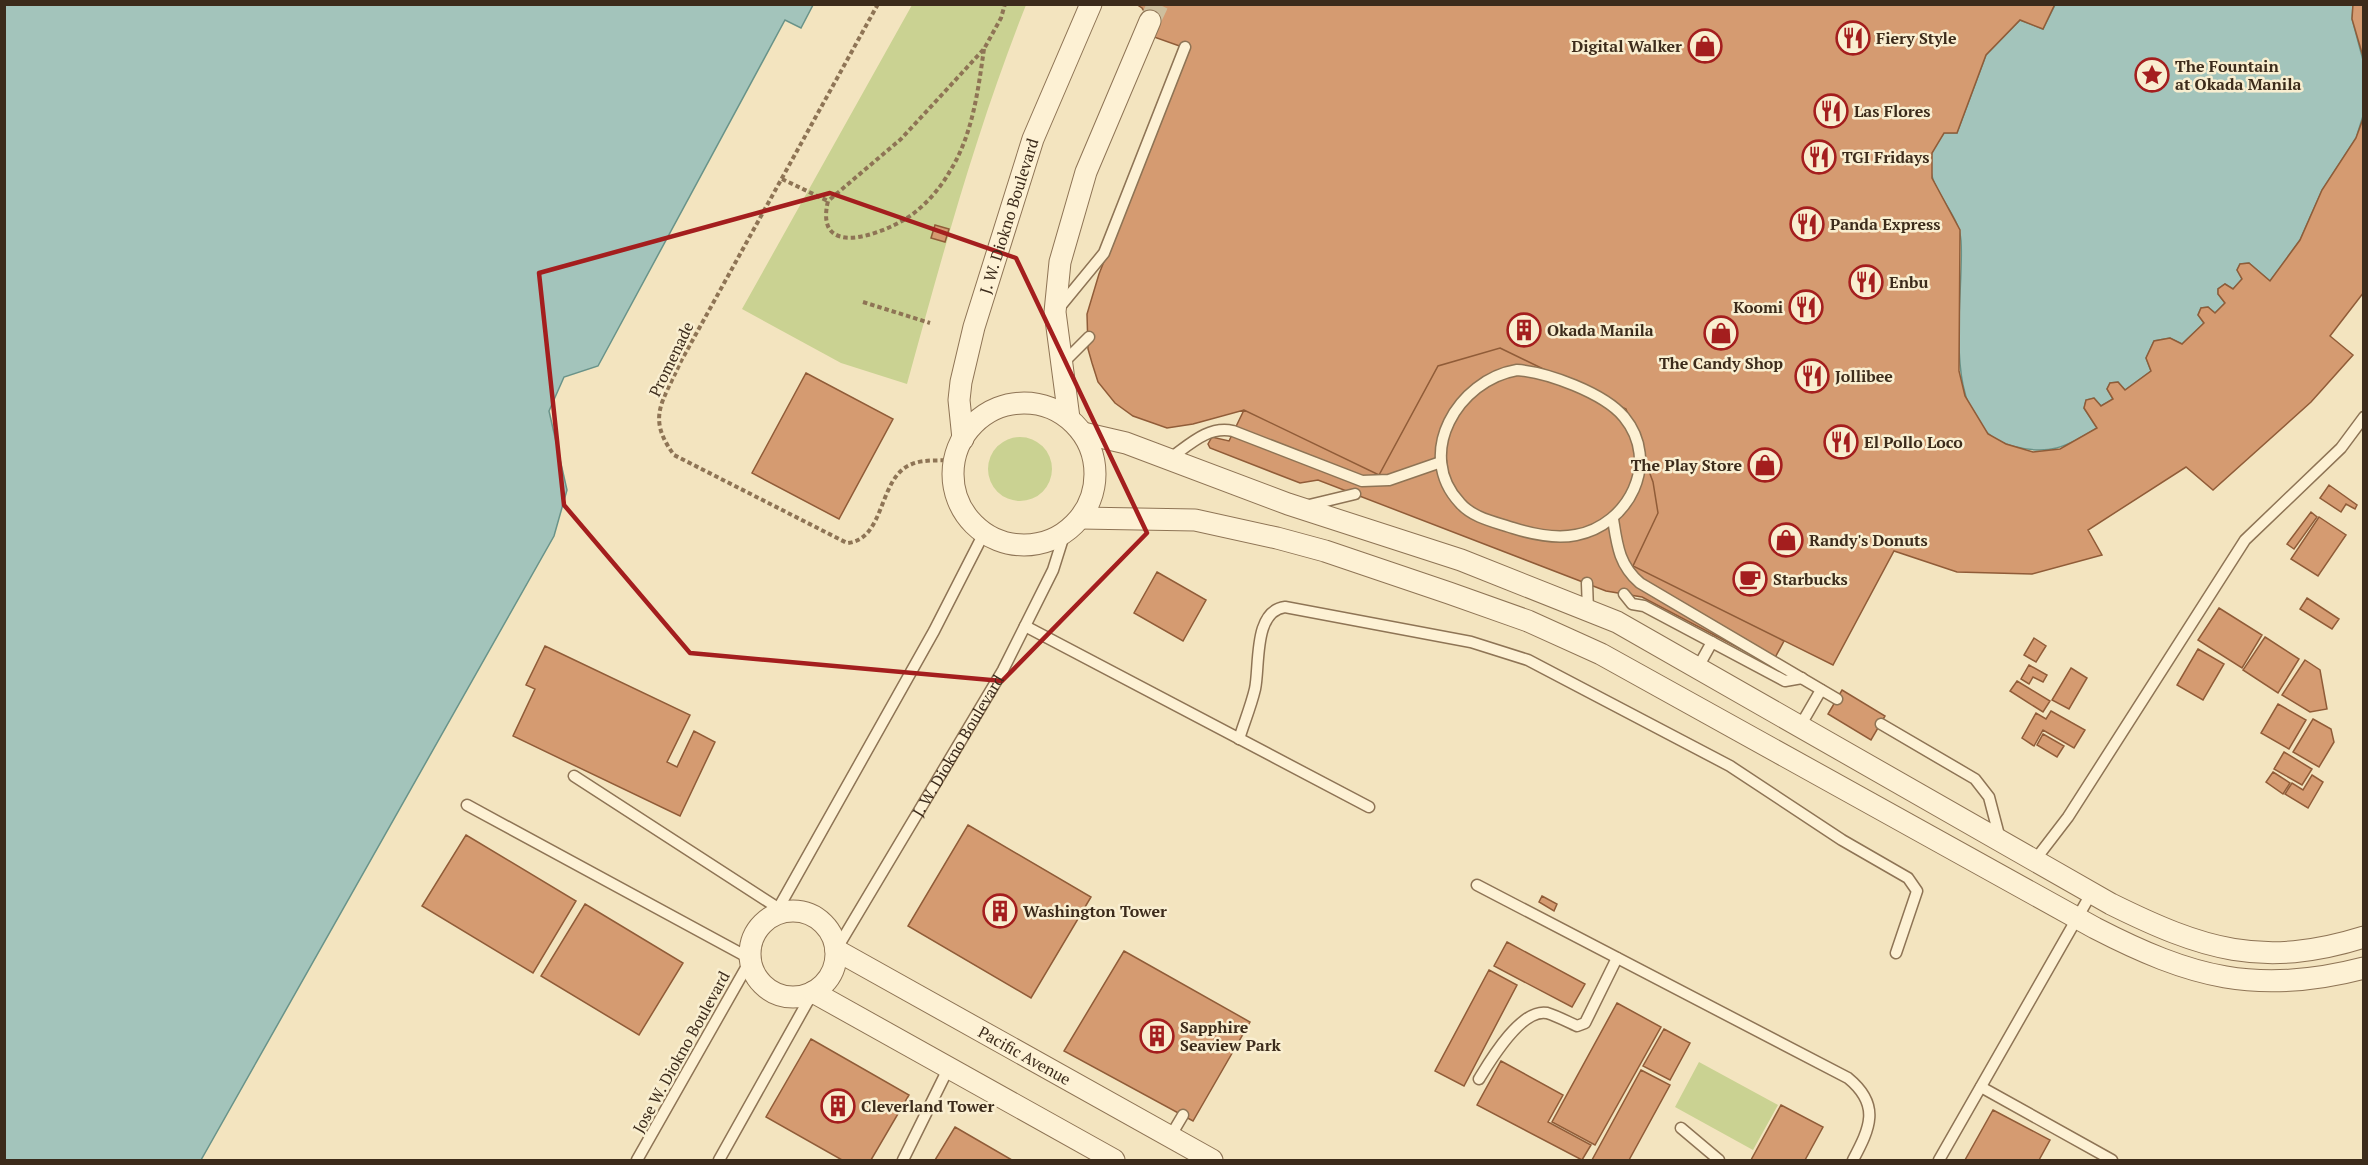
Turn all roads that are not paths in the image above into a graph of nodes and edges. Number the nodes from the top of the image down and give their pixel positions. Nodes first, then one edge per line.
1 (1091, 4) edge
2 (1150, 21) tunnel mouth
3 (1183, 54) dead end
4 (1055, 312) junction
5 (1089, 337) dead end
6 (1061, 365) junction
7 (2364, 417) edge
8 (1076, 425) junction
9 (963, 439) junction
10 (1169, 459) junction
11 (1440, 462) junction
12 (1355, 494) dead end
13 (1297, 508) junction
14 (1081, 518) junction
15 (1612, 519) junction
16 (1065, 532) junction
17 (984, 533) junction
18 (1587, 583) dead end
19 (1624, 594) dead end
20 (1588, 611) junction
21 (1025, 626) junction
22 (1712, 642) junction
23 (1697, 669) junction
24 (1802, 678) junction
25 (1821, 690) junction
26 (1837, 699) dead end
27 (1881, 724) dead end
28 (1799, 728) junction
29 (1239, 739) junction
30 (574, 776) dead end
31 (467, 805) dead end
32 (1369, 807) dead end
33 (2001, 842) junction
34 (2035, 860) junction
35 (1477, 885) dead end
36 (2092, 892) junction
37 (776, 912) junction
38 (2077, 917) junction
39 (2364, 938) edge
40 (836, 950) junction
41 (1896, 953) dead end
42 (1617, 958) junction
43 (751, 959) junction
44 (2364, 968) edge
45 (813, 992) junction
46 (949, 1067) junction
47 (1479, 1079) dead end
48 (1981, 1087) junction
49 (1183, 1115) dead end
50 (1681, 1128) dead end
51 (1170, 1137) junction
52 (638, 1161) edge
53 (719, 1161) edge
54 (903, 1161) edge
55 (1114, 1161) edge
56 (1212, 1161) edge
57 (1719, 1161) edge
58 (1853, 1161) edge
59 (1939, 1161) edge
60 (2112, 1161) edge

1 - 9 street, J. W. Diokno Boulevard
2 - 4 street
3 - 4 lane
4 - 6 street
5 - 6 lane
6 - 8 street
7 - 34 lane
8 - 9 street
8 - 10 street
8 - 14 street
9 - 17 street
10 - 11 lane
10 - 13 street
11 - 15 lane
11 - 15 lane
12 - 13 lane
13 - 20 street
14 - 16 street
14 - 38 street
15 - 24 lane
16 - 17 street
16 - 21 lane, J. W. Diokno Boulevard
17 - 37 lane
18 - 20 lane
19 - 22 lane
20 - 23 street
21 - 29 lane
21 - 40 lane, J. W. Diokno Boulevard
22 - 23 lane
22 - 24 lane
23 - 28 street
24 - 25 lane
25 - 26 lane
25 - 28 lane
27 - 33 lane
28 - 33 street
29 - 32 lane
29 - 41 lane
30 - 37 lane
31 - 43 lane
33 - 34 street
34 - 36 street
35 - 42 lane
36 - 38 lane
36 - 39 street
37 - 40 street
37 - 43 street
38 - 44 street
38 - 48 lane
40 - 45 street
40 - 51 street, Pacific Avenue
42 - 47 lane
42 - 58 lane
43 - 45 street
43 - 52 lane, Jose W. Diokno Boulevard
45 - 46 street
45 - 53 lane
46 - 54 lane
46 - 55 street
48 - 59 lane
48 - 60 lane
49 - 51 lane
50 - 57 lane
51 - 56 street, Pacific Avenue

